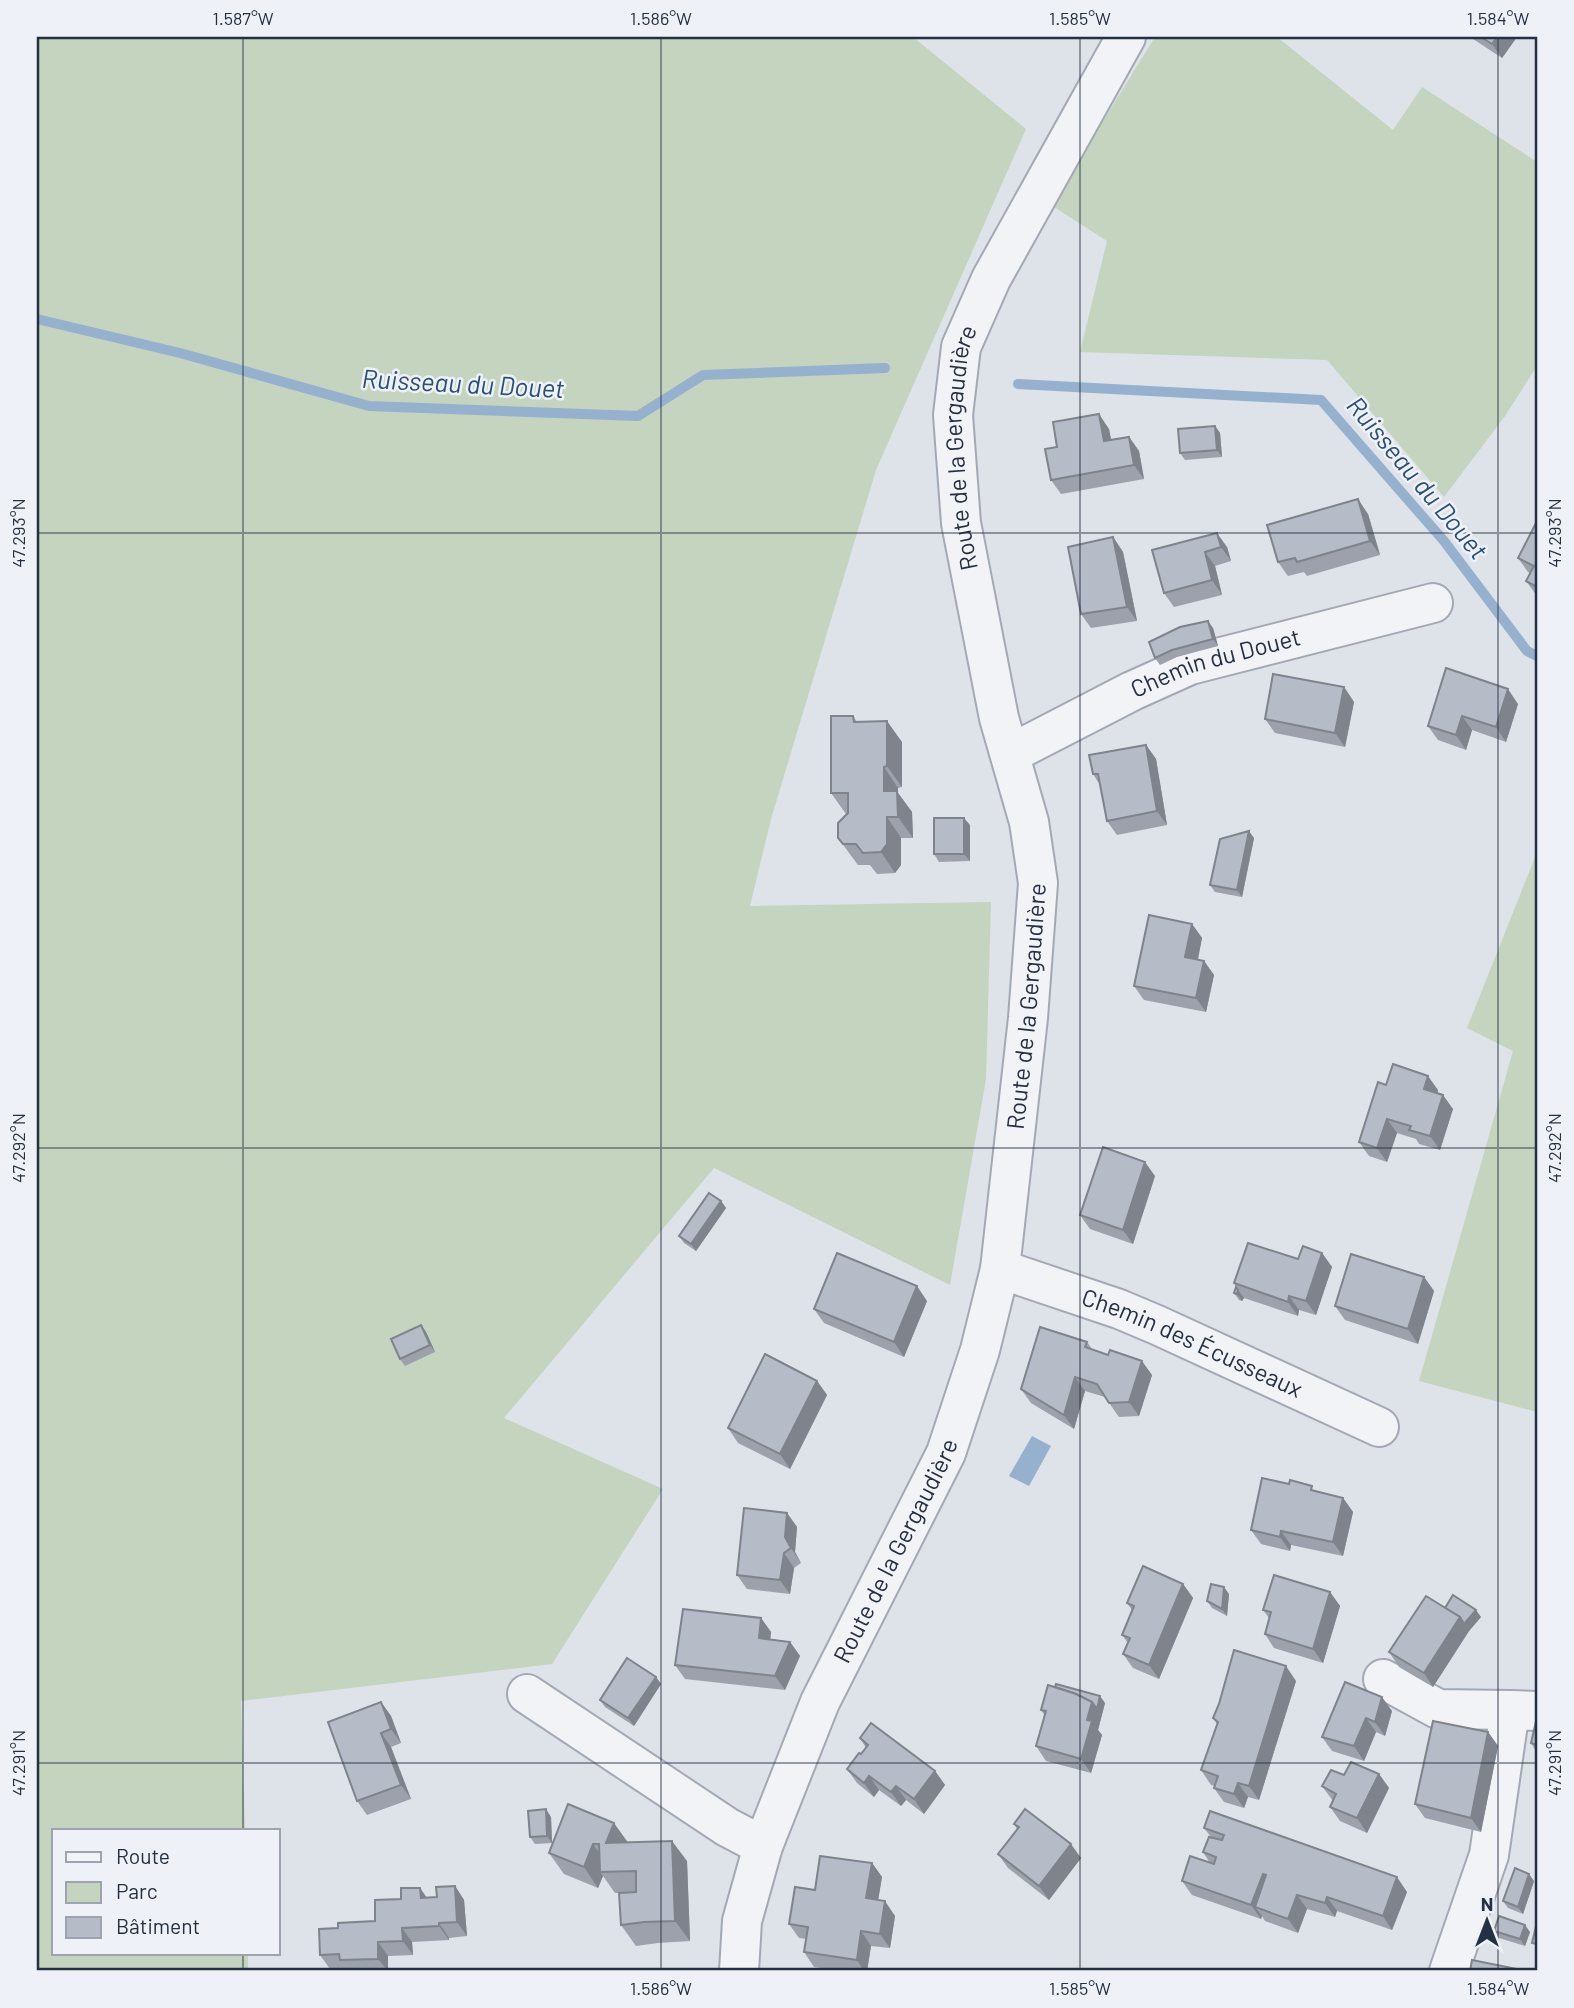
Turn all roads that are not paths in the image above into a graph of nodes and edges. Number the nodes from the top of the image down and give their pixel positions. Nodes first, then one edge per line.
1 (1126, 37) edge
2 (1433, 603) dead end
3 (1010, 754) junction
4 (1000, 1269) junction
5 (1379, 1427) dead end
6 (1383, 1679) dead end
7 (527, 1694) dead end
8 (1524, 1711) edge
9 (763, 1846) junction
10 (739, 1971) edge
11 (1449, 1971) edge

1 - 3 street, Route de la Gergaudière
2 - 3 street, Chemin du Douet
3 - 4 street, Route de la Gergaudière
4 - 5 street, Chemin des Écusseaux
4 - 9 street, Route de la Gergaudière
6 - 8 street
7 - 9 street
8 - 11 street
9 - 10 street, Route de la Gergaudière

